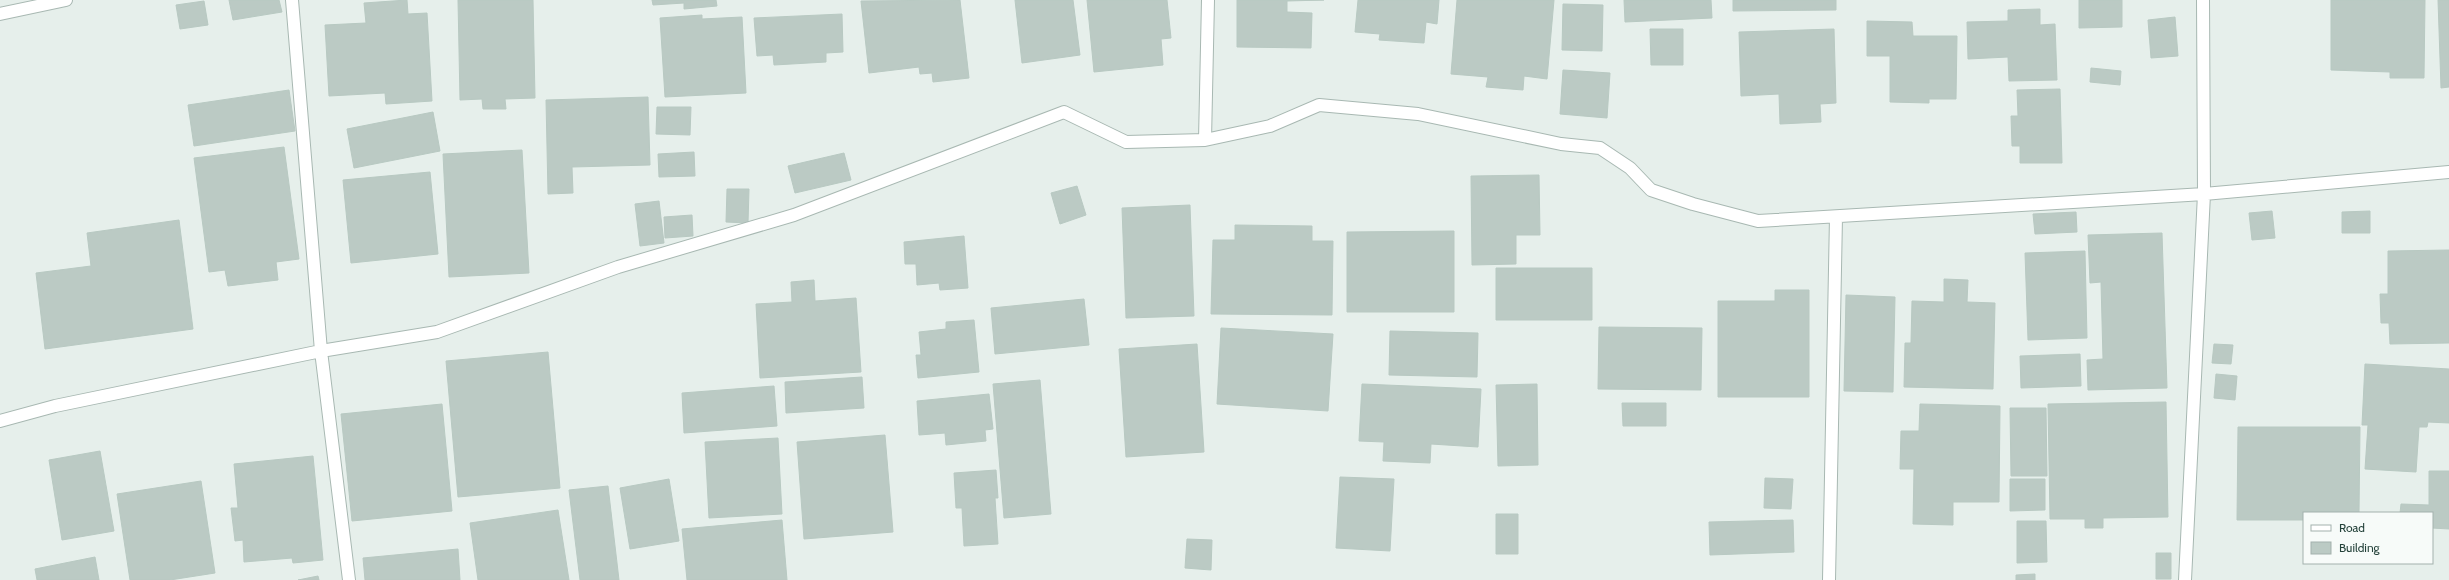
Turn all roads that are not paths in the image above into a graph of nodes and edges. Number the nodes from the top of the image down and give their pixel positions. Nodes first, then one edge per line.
1 (66, 0) edge
2 (292, 0) edge
3 (1208, 0) edge
4 (2203, 0) edge
5 (0, 14) edge
6 (1205, 140) junction
7 (2449, 172) edge
8 (2204, 194) junction
9 (1836, 217) junction
10 (321, 351) junction
11 (0, 421) edge
12 (349, 580) edge
13 (1829, 580) edge
14 (2185, 580) edge

1 - 5 street
2 - 10 street
3 - 6 street
4 - 8 street
6 - 9 street
6 - 10 street
7 - 8 street
8 - 9 street
8 - 14 street
9 - 13 street
10 - 11 street
10 - 12 street

